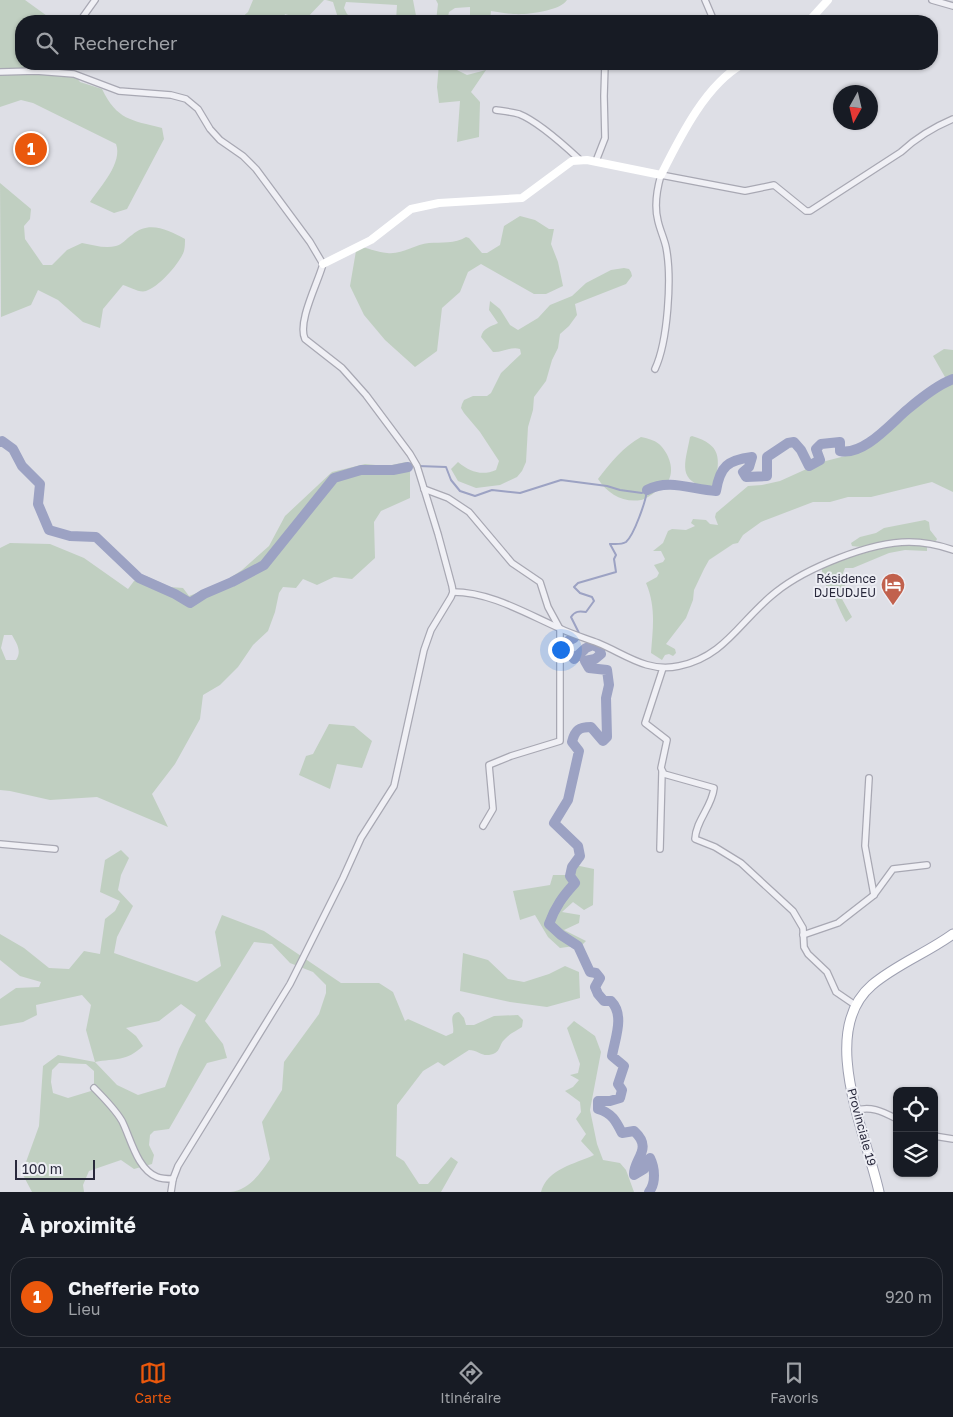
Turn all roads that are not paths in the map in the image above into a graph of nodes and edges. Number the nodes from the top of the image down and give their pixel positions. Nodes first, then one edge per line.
1 (95, 0) edge
2 (705, 0) edge
3 (828, 0) edge
4 (932, 0) edge
5 (953, 6) edge
6 (84, 15) edge
7 (711, 15) edge
8 (814, 15) edge
9 (605, 70) edge
10 (730, 70) edge
11 (0, 72) edge
12 (55, 72) joint
13 (496, 110) dead end
14 (953, 119) edge
15 (579, 160) junction
16 (596, 161) junction
17 (661, 175) junction
18 (323, 264) junction
19 (654, 369) dead end
20 (424, 489) junction
21 (953, 550) edge
22 (452, 592) junction
23 (560, 629) junction
24 (663, 668) junction
25 (662, 772) junction
26 (869, 778) dead end
27 (483, 826) dead end
28 (0, 844) edge
29 (55, 849) dead end
30 (660, 849) dead end
31 (927, 865) dead end
32 (874, 895) junction
33 (953, 934) edge
34 (803, 935) junction
35 (855, 1006) junction
36 (94, 1088) dead end
37 (855, 1111) junction
38 (893, 1117) edge
39 (938, 1137) edge
40 (953, 1139) edge
41 (173, 1179) junction
42 (171, 1192) edge
43 (879, 1192) edge

1 - 6 street
2 - 7 street
3 - 8 street
4 - 5 street
9 - 16 street
10 - 17 street
11 - 12 street
12 - 18 street
13 - 15 street
14 - 17 street
15 - 16 street
15 - 18 street
16 - 17 street
17 - 19 street
18 - 20 street
20 - 22 street
20 - 23 street
21 - 24 street
22 - 23 street
22 - 41 street
23 - 24 street
23 - 27 street
24 - 25 street
25 - 30 street
25 - 34 street
26 - 32 street
28 - 29 street
31 - 32 street
32 - 34 street
33 - 35 main road, Provinciale 19
34 - 35 street
35 - 37 main road, Provinciale 19
36 - 41 street
37 - 38 street
37 - 43 main road, Provinciale 19
39 - 40 street
41 - 42 street

